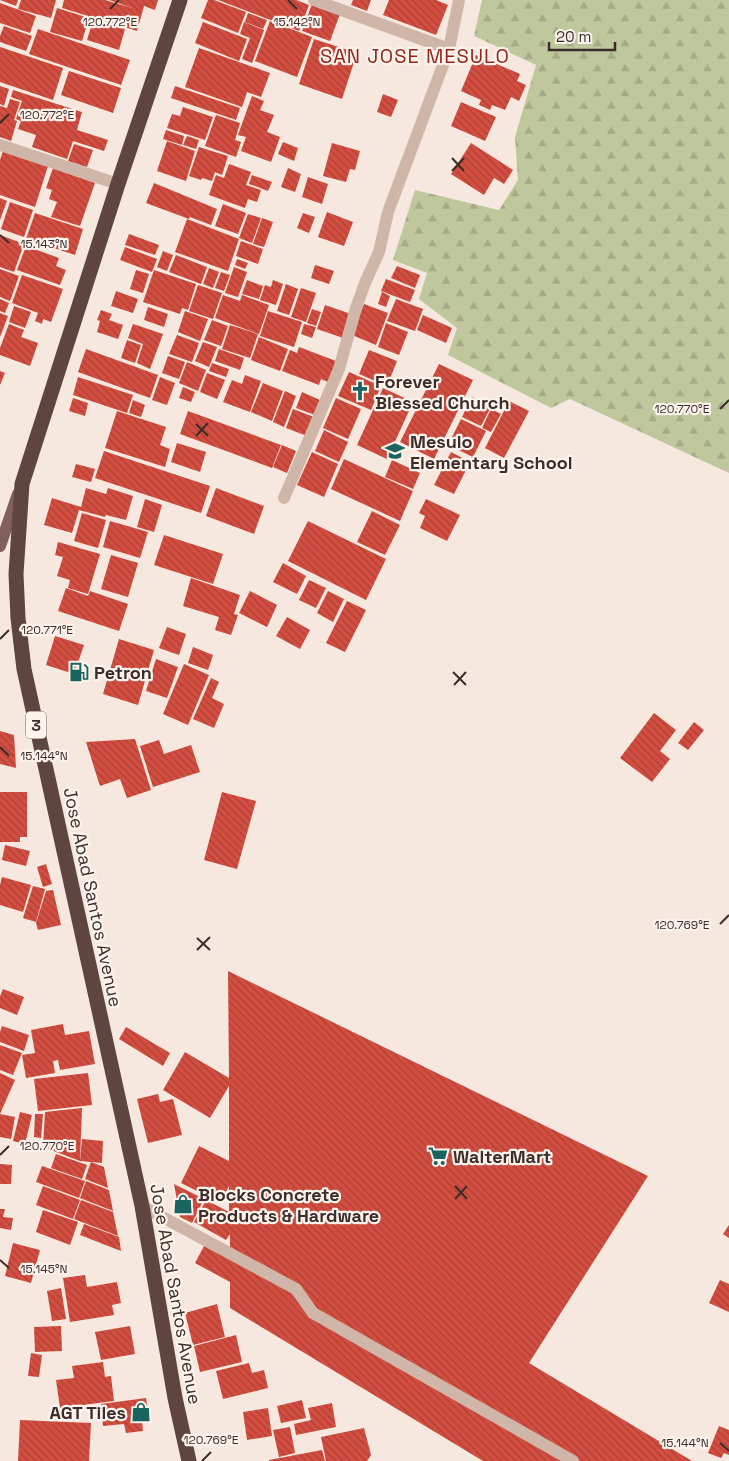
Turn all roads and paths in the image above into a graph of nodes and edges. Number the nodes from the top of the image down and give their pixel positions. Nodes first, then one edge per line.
1 (180, 0) edge
2 (314, 0) edge
3 (458, 0) edge
4 (449, 49) junction
5 (0, 145) edge
6 (118, 184) junction
7 (22, 484) junction
8 (284, 498) dead end
9 (0, 546) edge
10 (142, 1206) junction
11 (188, 1461) edge
12 (573, 1461) edge

1 - 6 highway, Jose Abad Santos Avenue / 3
2 - 4 street
3 - 4 street
4 - 8 street
5 - 6 street
6 - 7 highway, Jose Abad Santos Avenue / 3
7 - 9 main road
7 - 10 highway, Jose Abad Santos Avenue / 3
10 - 11 highway, Jose Abad Santos Avenue / 3
10 - 12 street

